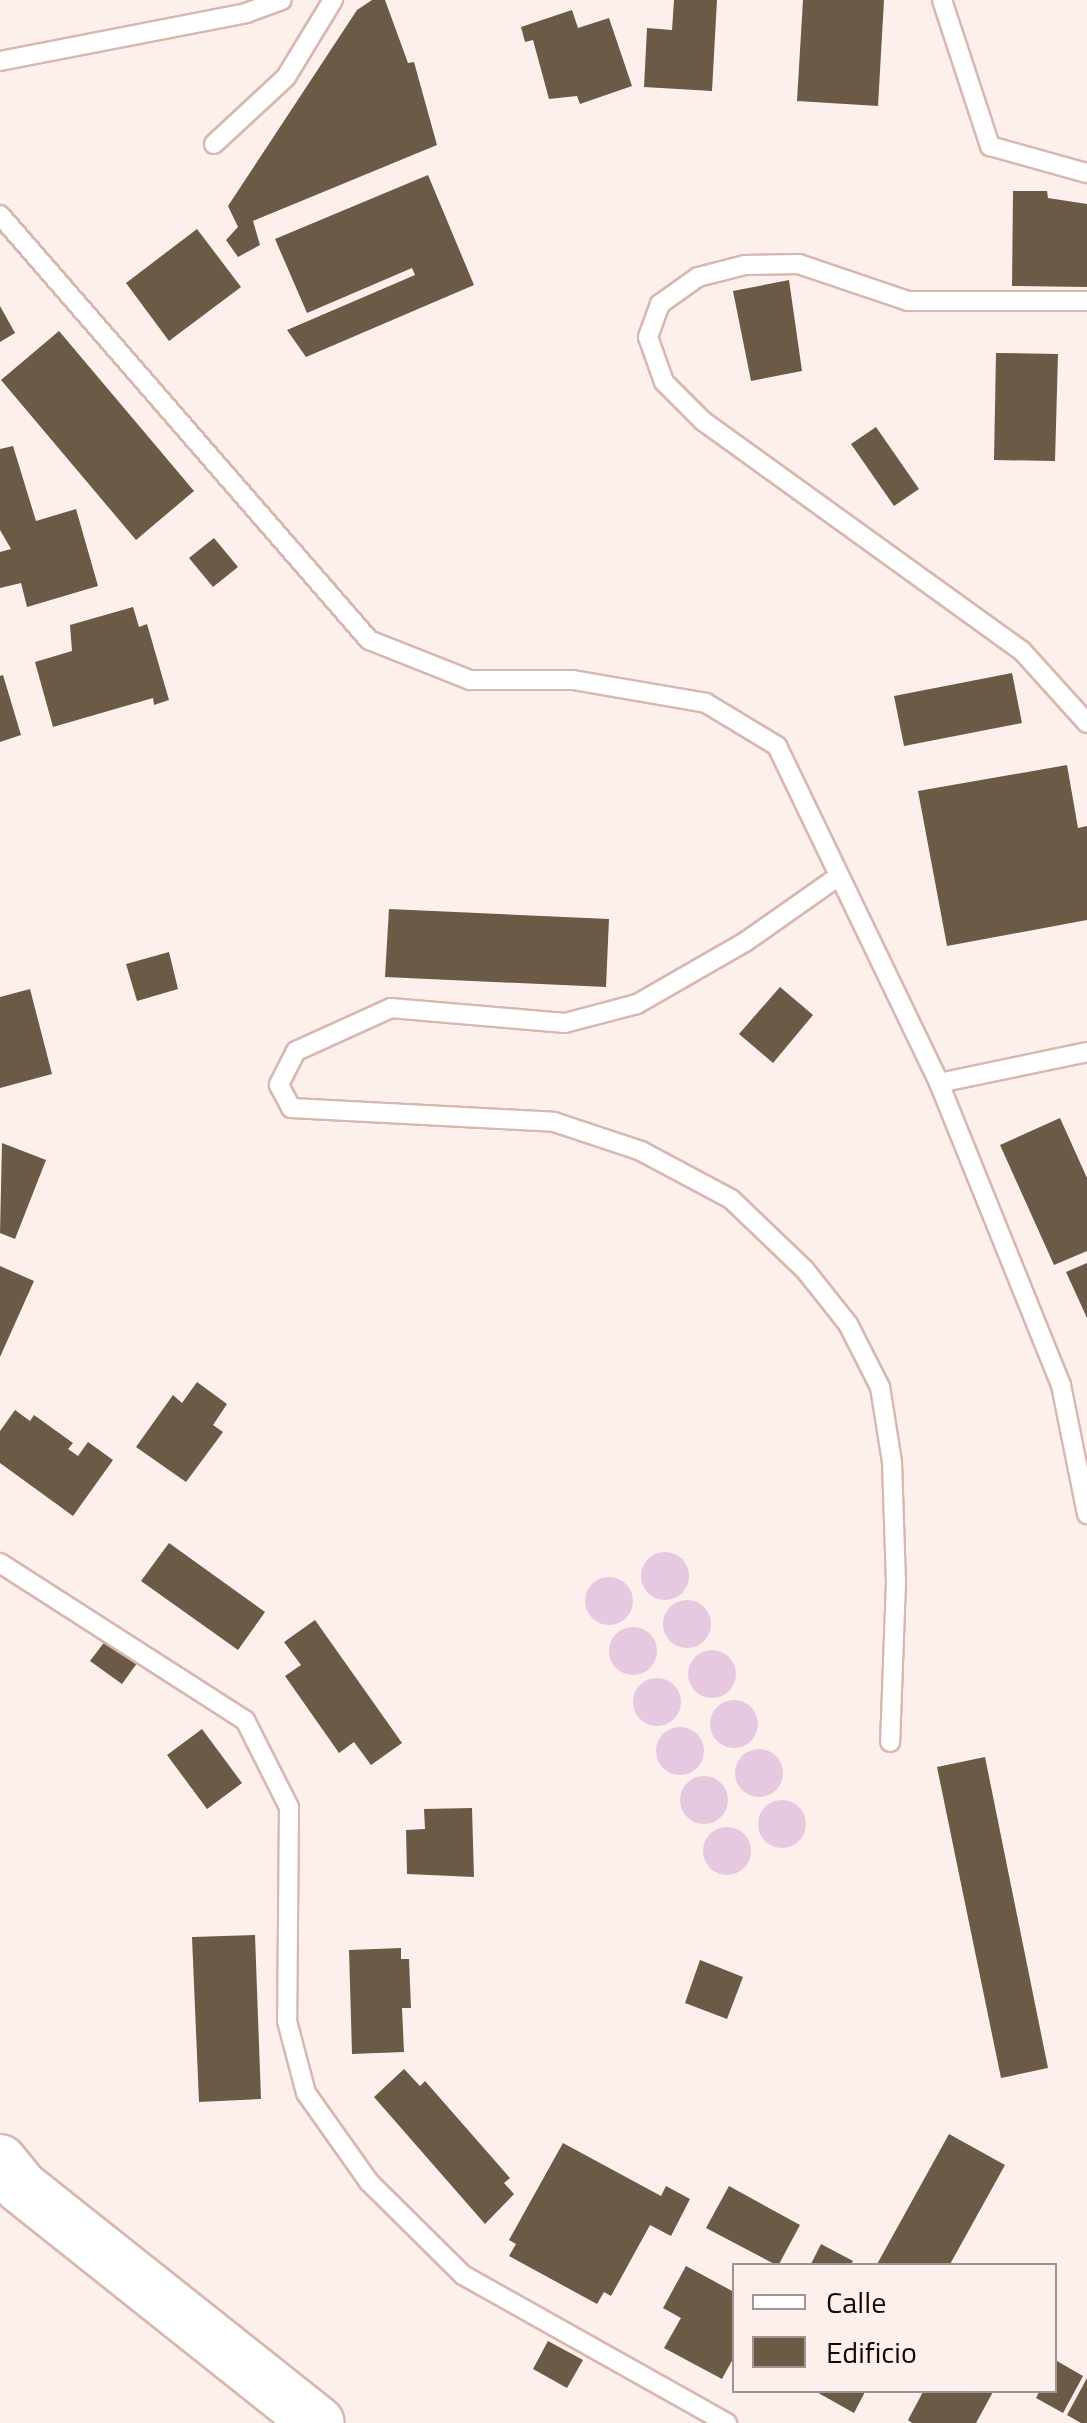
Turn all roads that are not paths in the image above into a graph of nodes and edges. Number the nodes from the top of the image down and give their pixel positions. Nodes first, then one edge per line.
1 (282, 0) edge
2 (334, 0) edge
3 (942, 0) edge
4 (0, 62) edge
5 (214, 144) dead end
6 (1087, 173) edge
7 (0, 215) edge
8 (1087, 301) edge
9 (1087, 724) edge
10 (840, 876) junction
11 (1087, 1052) edge
12 (939, 1083) junction
13 (1087, 1514) edge
14 (0, 1563) edge
15 (890, 1742) dead end
16 (0, 2161) edge
17 (318, 2423) edge
18 (728, 2423) edge

1 - 4 lane
2 - 5 lane
3 - 6 lane
7 - 10 lane
8 - 9 lane
10 - 12 lane
10 - 15 lane
11 - 12 lane
12 - 13 lane
14 - 18 lane
16 - 17 main road

